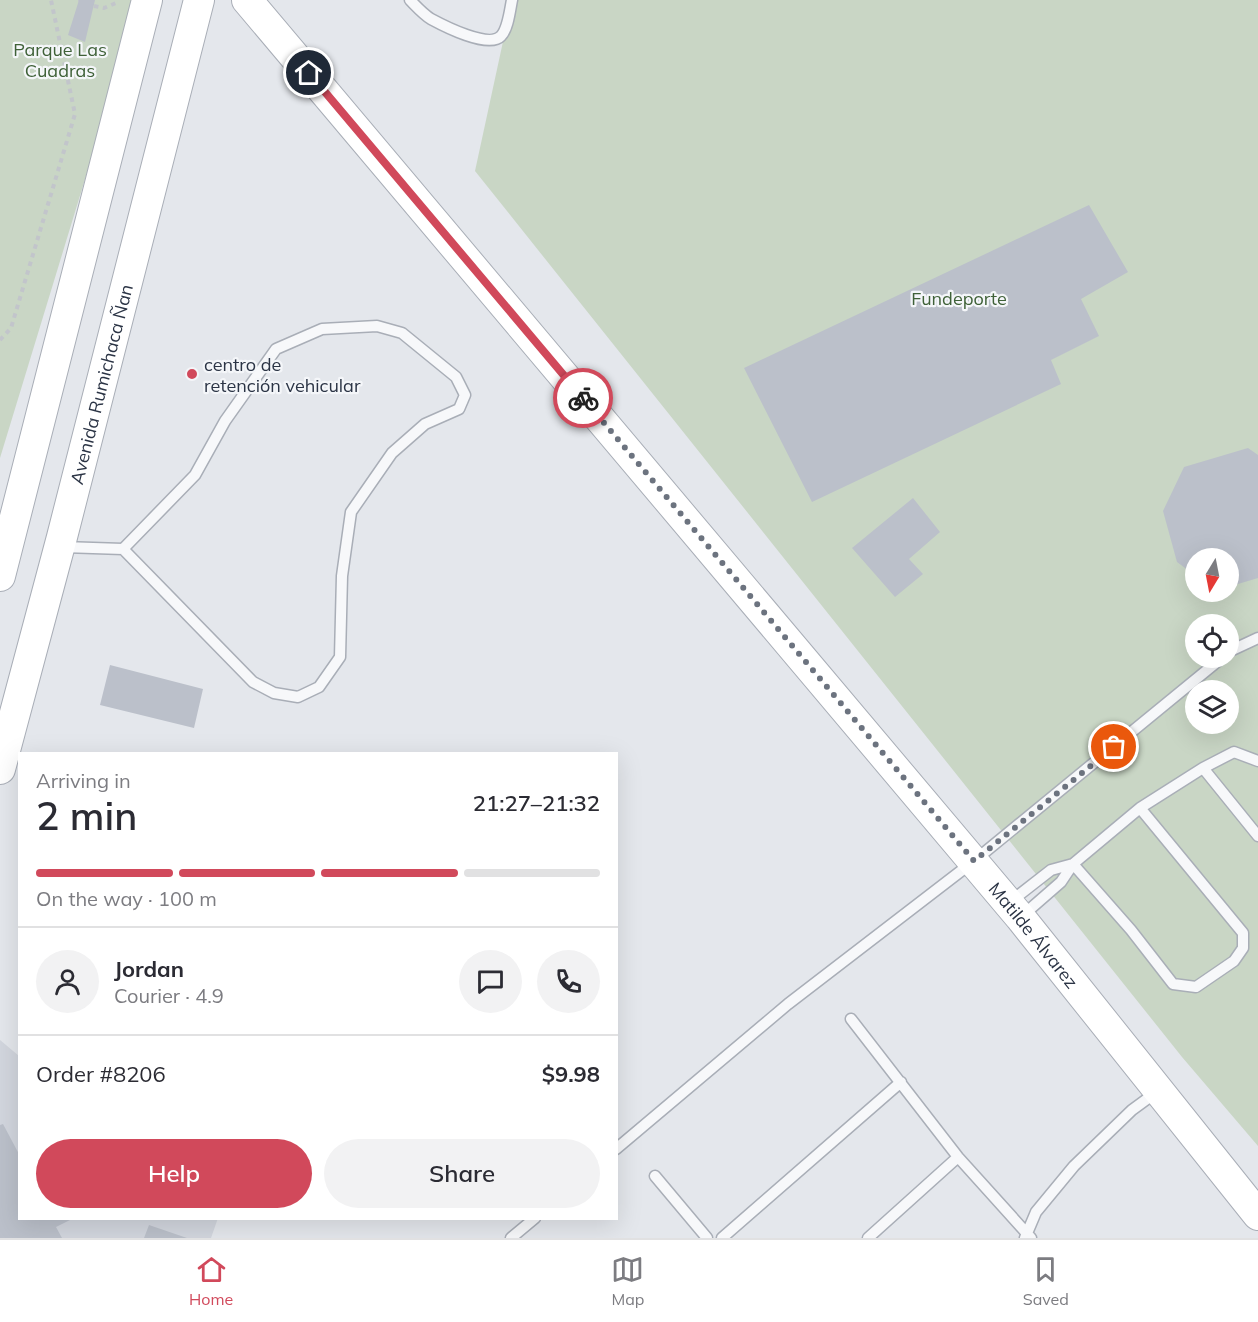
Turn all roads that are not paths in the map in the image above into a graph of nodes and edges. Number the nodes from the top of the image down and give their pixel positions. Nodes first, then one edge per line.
1 (147, 0) edge
2 (199, 0) edge
3 (247, 0) edge
4 (410, 0) edge
5 (512, 0) edge
6 (10, 536) junction
7 (59, 546) junction
8 (123, 549) junction
9 (0, 576) edge
10 (1258, 638) edge
11 (1239, 647) edge
12 (1210, 668) edge
13 (1258, 762) edge
14 (1203, 768) junction
15 (0, 769) edge
16 (1140, 808) junction
17 (1258, 836) edge
18 (974, 861) junction
19 (1073, 864) junction
20 (1014, 910) junction
21 (851, 1019) dead end
22 (901, 1082) junction
23 (1158, 1091) junction
24 (618, 1147) edge
25 (958, 1157) junction
26 (655, 1176) dead end
27 (1258, 1215) edge
28 (533, 1220) edge
29 (1028, 1236) edge
30 (511, 1238) edge
31 (706, 1238) edge
32 (722, 1238) edge
33 (868, 1238) edge

1 - 6 street
2 - 7 street, Avenida Rumichaca Ñan
3 - 18 street, Matilde Álvarez
4 - 5 lane
6 - 7 street
6 - 9 street
7 - 8 lane
7 - 15 street, Avenida Rumichaca Ñan
8 - 8 lane
10 - 11 lane
12 - 18 lane
13 - 14 lane
14 - 16 lane
14 - 17 lane
16 - 19 lane
16 - 19 lane
18 - 20 street, Matilde Álvarez
18 - 24 lane
19 - 20 lane
19 - 20 lane
20 - 23 street, Matilde Álvarez
21 - 22 lane
22 - 25 lane
22 - 32 lane
23 - 27 street, Matilde Álvarez
23 - 29 lane
25 - 29 lane
25 - 33 lane
26 - 31 lane
28 - 30 lane

